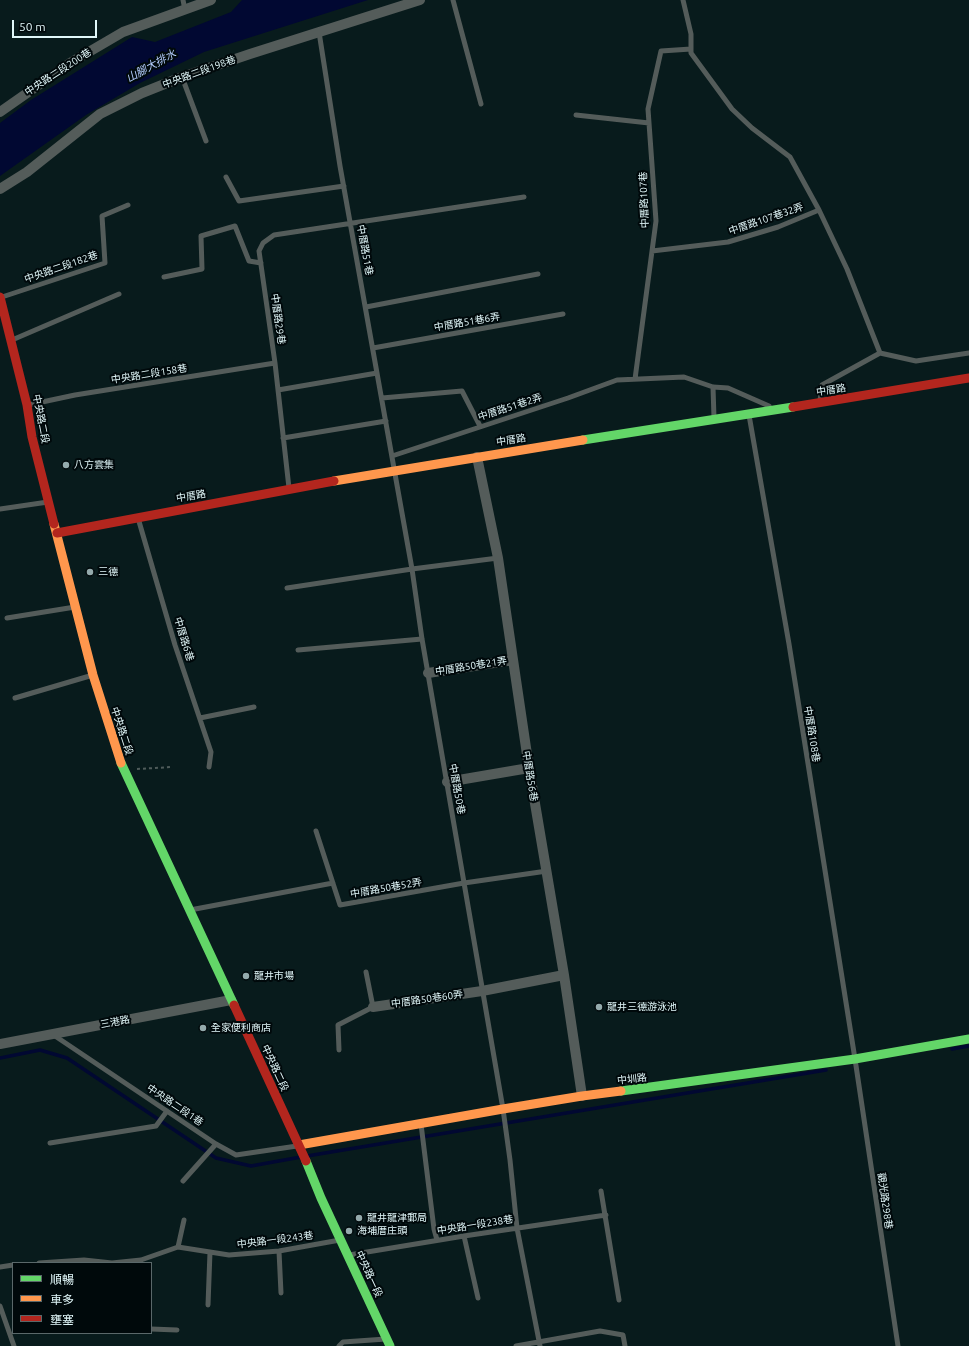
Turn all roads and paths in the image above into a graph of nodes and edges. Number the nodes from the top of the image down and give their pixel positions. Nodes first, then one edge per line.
1 (212, 0) edge
2 (420, 0) edge
3 (453, 0) edge
4 (683, 0) edge
5 (184, 5) edge
6 (319, 32) junction
7 (691, 49) junction
8 (182, 77) junction
9 (481, 104) dead end
10 (0, 112) edge
11 (576, 115) dead end
12 (649, 123) junction
13 (206, 141) dead end
14 (226, 177) dead end
15 (344, 186) junction
16 (0, 189) edge
17 (524, 197) dead end
18 (128, 205) dead end
19 (819, 210) junction
20 (351, 224) junction
21 (652, 251) junction
22 (261, 263) junction
23 (538, 274) dead end
24 (164, 277) dead end
25 (119, 294) dead end
26 (0, 297) edge
27 (366, 307) junction
28 (563, 314) dead end
29 (11, 340) junction
30 (373, 348) junction
31 (880, 353) junction
32 (969, 353) edge
33 (275, 362) junction
34 (377, 373) junction
35 (969, 378) edge
36 (635, 379) junction
37 (713, 387) junction
38 (278, 390) junction
39 (382, 398) junction
40 (820, 403) junction
41 (27, 405) junction
42 (776, 409) junction
43 (748, 412) junction
44 (714, 418) junction
45 (386, 421) junction
46 (480, 426) junction
47 (284, 438) junction
48 (392, 456) junction
49 (477, 457) junction
50 (395, 471) junction
51 (289, 489) junction
52 (49, 502) junction
53 (0, 509) edge
54 (138, 517) junction
55 (57, 533) junction
56 (498, 558) junction
57 (412, 569) junction
58 (287, 588) dead end
59 (76, 607) junction
60 (7, 618) dead end
61 (422, 639) junction
62 (298, 650) dead end
63 (514, 660) junction
64 (428, 673) junction
65 (94, 675) junction
66 (15, 698) dead end
67 (254, 706) dead end
68 (200, 718) junction
69 (172, 767) dead end
70 (209, 767) dead end
71 (529, 768) junction
72 (124, 770) junction
73 (447, 782) junction
74 (316, 831) dead end
75 (547, 871) junction
76 (333, 883) junction
77 (464, 883) junction
78 (189, 910) junction
79 (366, 972) dead end
80 (564, 975) junction
81 (482, 991) junction
82 (231, 1000) junction
83 (373, 1007) junction
84 (51, 1034) junction
85 (969, 1039) edge
86 (0, 1044) edge
87 (339, 1050) dead end
88 (855, 1059) junction
89 (582, 1096) junction
90 (503, 1109) junction
91 (167, 1111) junction
92 (421, 1123) junction
93 (50, 1143) dead end
94 (216, 1144) junction
95 (300, 1145) junction
96 (183, 1181) dead end
97 (601, 1191) dead end
98 (606, 1215) junction
99 (184, 1220) dead end
100 (518, 1228) junction
101 (464, 1236) junction
102 (341, 1240) junction
103 (437, 1240) junction
104 (178, 1247) junction
105 (279, 1251) junction
106 (210, 1252) junction
107 (348, 1255) junction
108 (54, 1262) edge
109 (103, 1262) edge
110 (126, 1262) edge
111 (12, 1265) edge
112 (0, 1267) edge
113 (280, 1293) dead end
114 (478, 1298) dead end
115 (619, 1300) dead end
116 (208, 1305) dead end
117 (0, 1306) edge
118 (152, 1329) edge
119 (176, 1330) dead end
120 (388, 1342) edge
121 (540, 1344) edge
122 (14, 1346) edge
123 (340, 1346) edge
124 (516, 1346) edge
125 (625, 1346) edge
126 (898, 1346) edge

1 - 5 street, 中央路二段200巷
2 - 6 street, 中央路二段198巷
3 - 9 lane
4 - 7 lane, 中厝路107巷32弄
5 - 10 street, 中央路二段200巷
6 - 8 street, 中央路二段198巷
6 - 15 lane, 中厝路51巷
7 - 12 lane, 中厝路107巷
7 - 19 lane, 中厝路107巷32弄
8 - 13 lane
8 - 16 street, 中央路二段198巷
11 - 12 lane
12 - 21 lane, 中厝路107巷
14 - 15 lane
15 - 20 lane, 中厝路51巷
17 - 20 lane
18 - 26 lane, 中央路二段182巷
19 - 21 lane, 中厝路107巷32弄
19 - 31 lane
20 - 22 lane, 中厝路29巷
20 - 27 lane, 中厝路51巷
21 - 36 lane, 中厝路107巷
22 - 24 lane
22 - 33 lane, 中厝路29巷
23 - 27 lane
25 - 29 lane
26 - 29 street, 中央路二段
27 - 30 lane, 中厝路51巷
28 - 30 lane, 中厝路51巷6弄
29 - 41 street, 中央路二段
30 - 34 lane, 中厝路51巷
31 - 32 lane
31 - 40 lane
33 - 38 lane, 中厝路29巷
33 - 41 lane, 中央路二段158巷
34 - 38 lane
34 - 39 lane, 中厝路51巷
35 - 40 street, 中厝路
36 - 37 lane, 中厝路51巷2弄
36 - 46 lane, 中厝路51巷2弄
37 - 42 lane, 中厝路51巷2弄
37 - 44 lane
38 - 47 lane, 中厝路29巷
39 - 45 lane, 中厝路51巷
39 - 46 lane
40 - 42 street, 中厝路
41 - 52 street, 中央路二段
42 - 43 street, 中厝路
43 - 44 street, 中厝路
43 - 88 lane, 中厝路108巷
44 - 49 street, 中厝路
45 - 47 lane
45 - 48 lane, 中厝路51巷
46 - 48 lane, 中厝路51巷2弄
47 - 51 lane, 中厝路29巷
48 - 50 lane, 中厝路51巷
49 - 50 street, 中厝路
49 - 56 street, 中厝路56巷
50 - 51 street, 中厝路
50 - 57 lane, 中厝路50巷
51 - 54 street, 中厝路
52 - 53 lane
52 - 55 street, 中央路二段
54 - 55 street, 中厝路
54 - 68 lane, 中厝路6巷
55 - 59 street, 中央路二段
56 - 57 lane
56 - 63 street, 中厝路56巷
57 - 58 lane
57 - 61 lane, 中厝路50巷
59 - 60 lane
59 - 65 street, 中央路二段
61 - 62 lane
61 - 64 lane, 中厝路50巷
63 - 64 street, 中厝路50巷21弄
63 - 71 street, 中厝路56巷
64 - 73 lane, 中厝路50巷
65 - 66 lane
65 - 72 street, 中央路二段
67 - 68 lane
68 - 70 lane, 中厝路6巷
69 - 72 path
71 - 73 street
71 - 75 street, 中厝路56巷
72 - 78 street, 中央路二段
73 - 77 lane, 中厝路50巷
74 - 76 lane, 中厝路50巷52弄
75 - 77 lane
75 - 80 street, 中厝路56巷
76 - 77 lane, 中厝路50巷52弄
76 - 78 lane
77 - 81 lane, 中厝路50巷
78 - 82 street, 中央路二段
79 - 83 lane
80 - 81 street, 中厝路50巷60弄
80 - 89 street, 中厝路56巷
81 - 83 street, 中厝路50巷60弄
81 - 90 lane, 中厝路50巷
82 - 84 street, 三港路
82 - 95 street, 中央路二段
83 - 87 lane, 中厝路50巷60弄
84 - 86 street, 三港路
84 - 91 lane, 中央路二段1巷
85 - 88 street, 中圳路
88 - 89 street, 中圳路
88 - 126 lane, 觀光路298巷
89 - 90 street, 中圳路
90 - 92 street, 中圳路
90 - 100 lane, 中厝路50巷
91 - 93 lane
91 - 94 lane, 中央路二段1巷
92 - 95 street, 中圳路
92 - 103 lane
94 - 95 lane, 中央路二段1巷
94 - 96 lane
95 - 102 street, 中央路一段
97 - 98 lane
98 - 100 lane, 中央路一段238巷
98 - 115 lane
99 - 104 lane
100 - 101 lane, 中央路一段238巷
100 - 121 lane, 中厝路50巷
101 - 103 lane, 中央路一段238巷
101 - 114 lane
102 - 105 lane, 中央路一段243巷
102 - 107 street, 中央路一段
103 - 107 lane, 中央路一段238巷
104 - 106 lane, 中央路一段243巷
104 - 110 lane, 中央路一段243巷
105 - 106 lane, 中央路一段243巷
105 - 113 lane
106 - 116 lane
107 - 120 street, 中央路一段
108 - 109 lane, 中央路一段243巷
111 - 112 lane
117 - 122 lane
118 - 119 lane
120 - 123 lane
121 - 124 lane
121 - 125 lane

